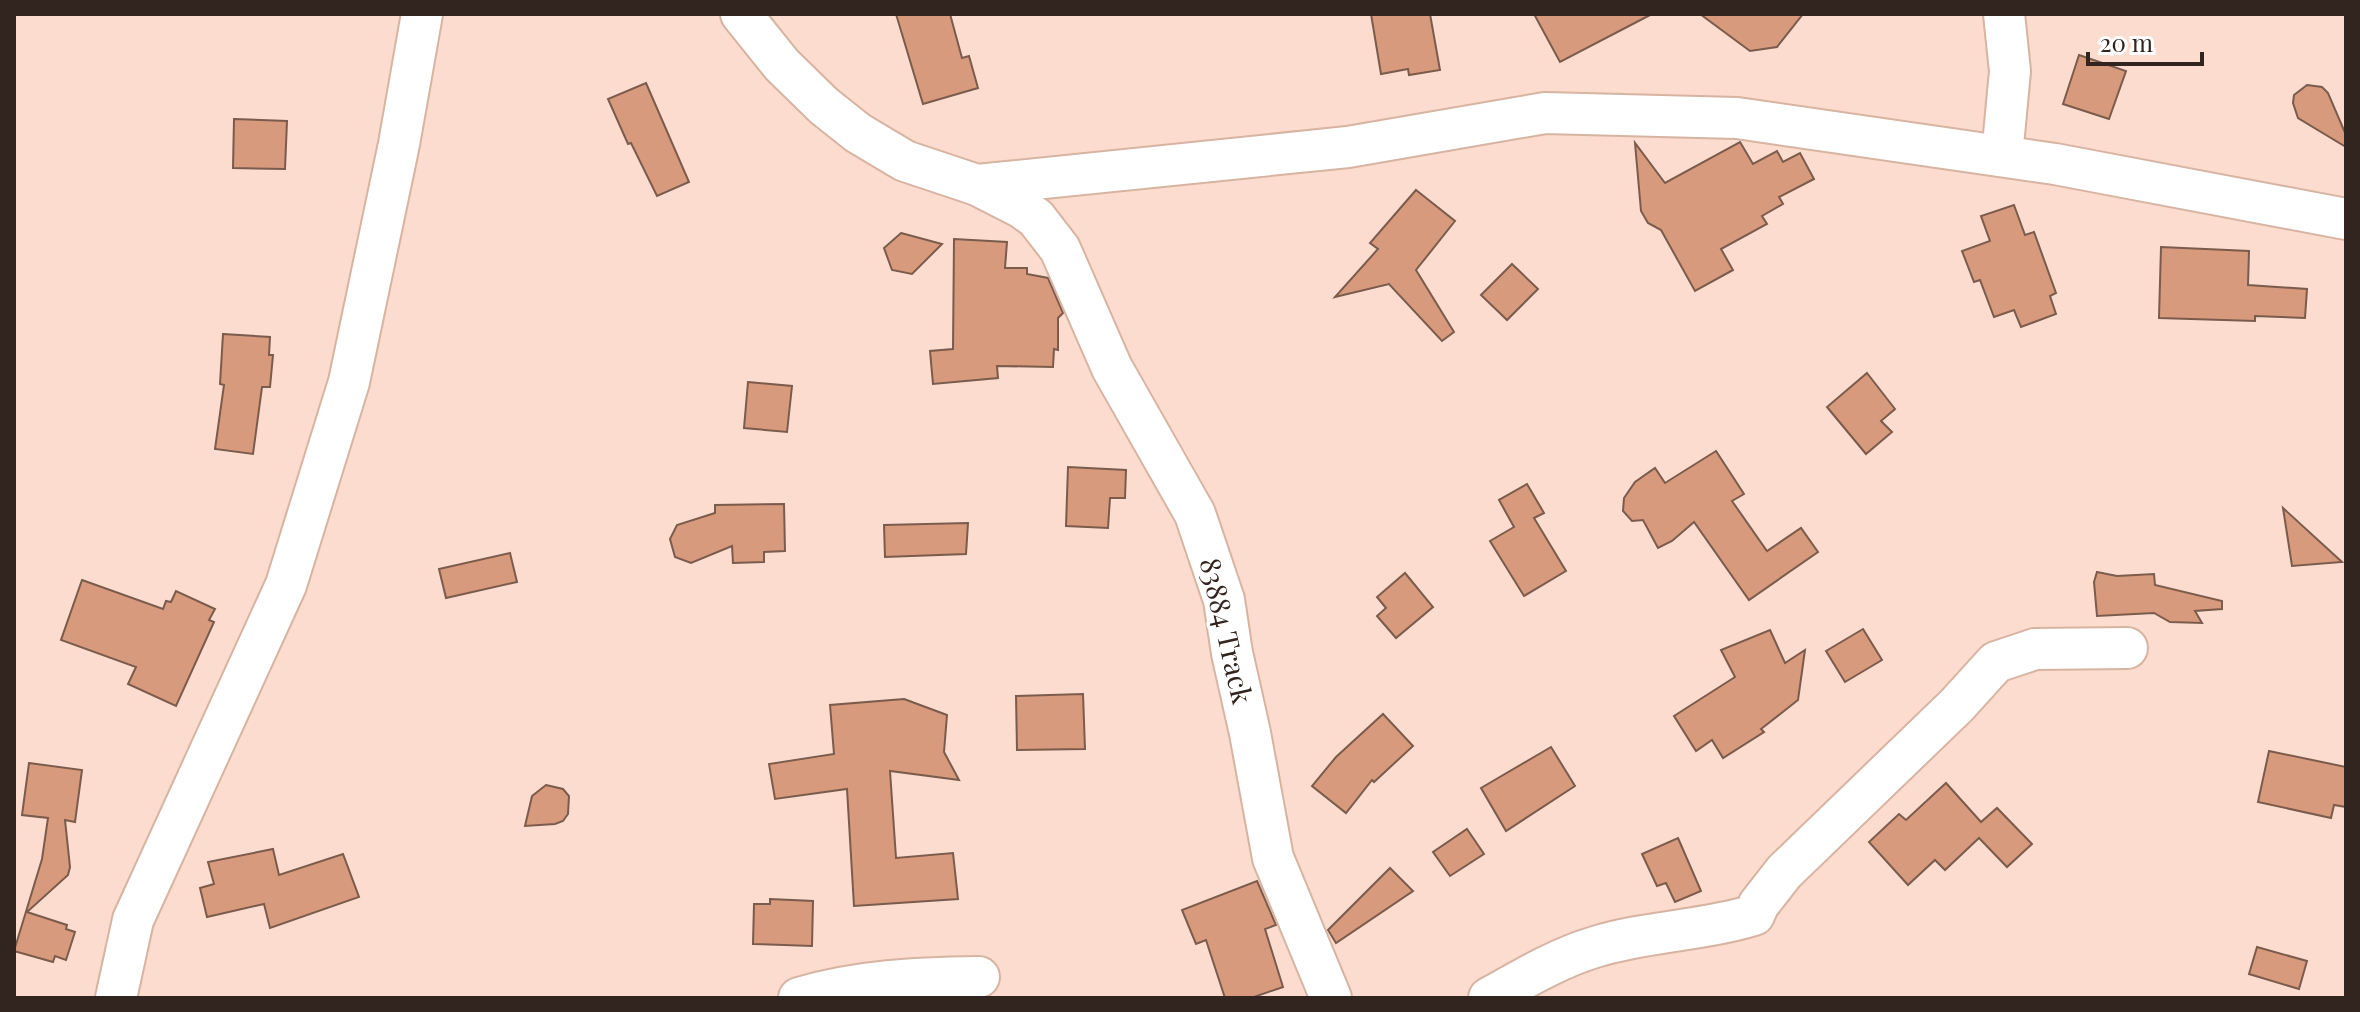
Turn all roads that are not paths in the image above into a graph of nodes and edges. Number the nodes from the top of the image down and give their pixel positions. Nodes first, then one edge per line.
1 (422, 14) edge
2 (741, 14) edge
3 (2004, 14) edge
4 (2002, 156) junction
5 (977, 185) junction
6 (2346, 219) edge
7 (2127, 648) dead end
8 (979, 977) dead end
9 (116, 998) edge
10 (799, 998) edge
11 (1331, 998) edge
12 (1489, 998) edge

1 - 9 street
2 - 5 street, 83884 Track
3 - 4 street
4 - 5 street
4 - 6 street
5 - 11 street, 83884 Track
7 - 12 street
8 - 10 street

